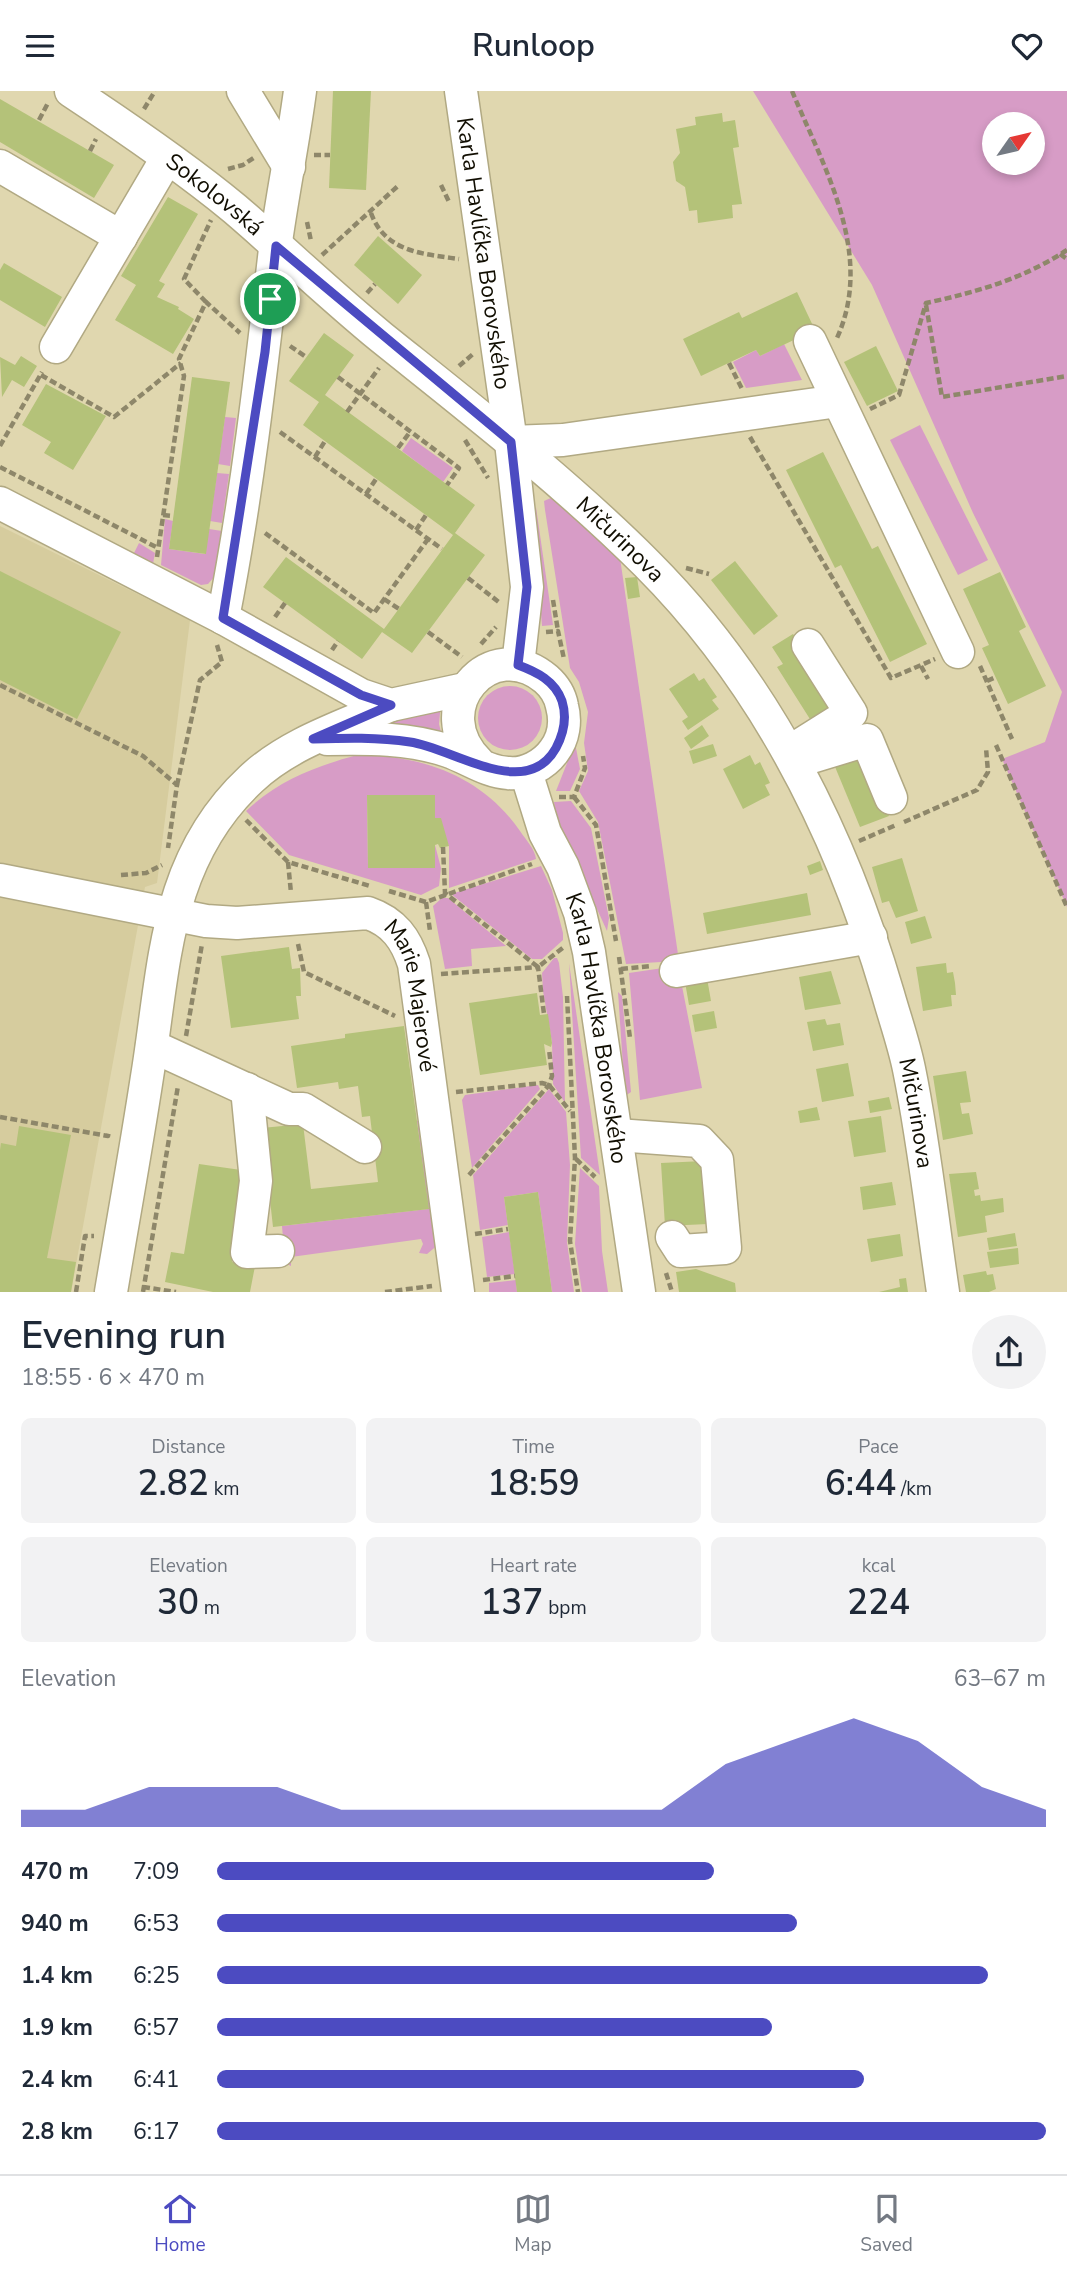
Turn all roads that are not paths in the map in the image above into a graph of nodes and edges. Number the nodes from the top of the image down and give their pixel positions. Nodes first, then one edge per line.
1 (243, 91) edge
2 (300, 91) edge
3 (467, 92) edge
4 (61, 93) edge
5 (167, 158) junction
6 (305, 163) junction
7 (0, 166) edge
8 (121, 237) junction
9 (276, 246) junction
10 (810, 341) dead end
11 (56, 347) road end
12 (849, 407) junction
13 (511, 442) junction
14 (0, 503) edge
15 (223, 618) junction
16 (808, 645) dead end
17 (950, 654) road end
18 (518, 665) junction
19 (465, 689) junction
20 (391, 705) junction
21 (313, 739) junction
22 (792, 757) junction
23 (479, 763) junction
24 (526, 772) junction
25 (891, 797) dead end
26 (0, 880) edge
27 (171, 913) junction
28 (871, 937) junction
29 (676, 971) dead end
30 (152, 1046) junction
31 (247, 1089) junction
32 (617, 1135) junction
33 (365, 1147) dead end
34 (672, 1237) dead end
35 (278, 1251) dead end
36 (470, 1286) edge
37 (111, 1292) edge
38 (639, 1292) edge
39 (943, 1292) edge

1 - 6 street
2 - 6 street
3 - 13 street, Karla Havlíčka Borovského
4 - 5 street, Sokolovská
5 - 8 street
5 - 9 street, Sokolovská
6 - 9 street
7 - 8 street
8 - 11 street
9 - 13 street, Sokolovská
9 - 15 street
10 - 12 street
12 - 13 street
12 - 17 street
13 - 18 street, Karla Havlíčka Borovského
13 - 22 street, Mičurinova
14 - 15 street
15 - 20 street
16 - 22 street
18 - 19 street
18 - 24 street
19 - 20 street
19 - 23 street
20 - 21 street
21 - 23 street
21 - 27 street
22 - 25 street
22 - 28 street, Mičurinova
23 - 24 street
24 - 32 street, Karla Havlíčka Borovského
26 - 27 street, Marie Majerové
27 - 30 street
27 - 36 street, Marie Majerové
28 - 29 street
28 - 39 street, Mičurinova
30 - 31 street
30 - 37 street
31 - 33 street
31 - 35 street
32 - 34 street
32 - 38 street, Karla Havlíčka Borovského

